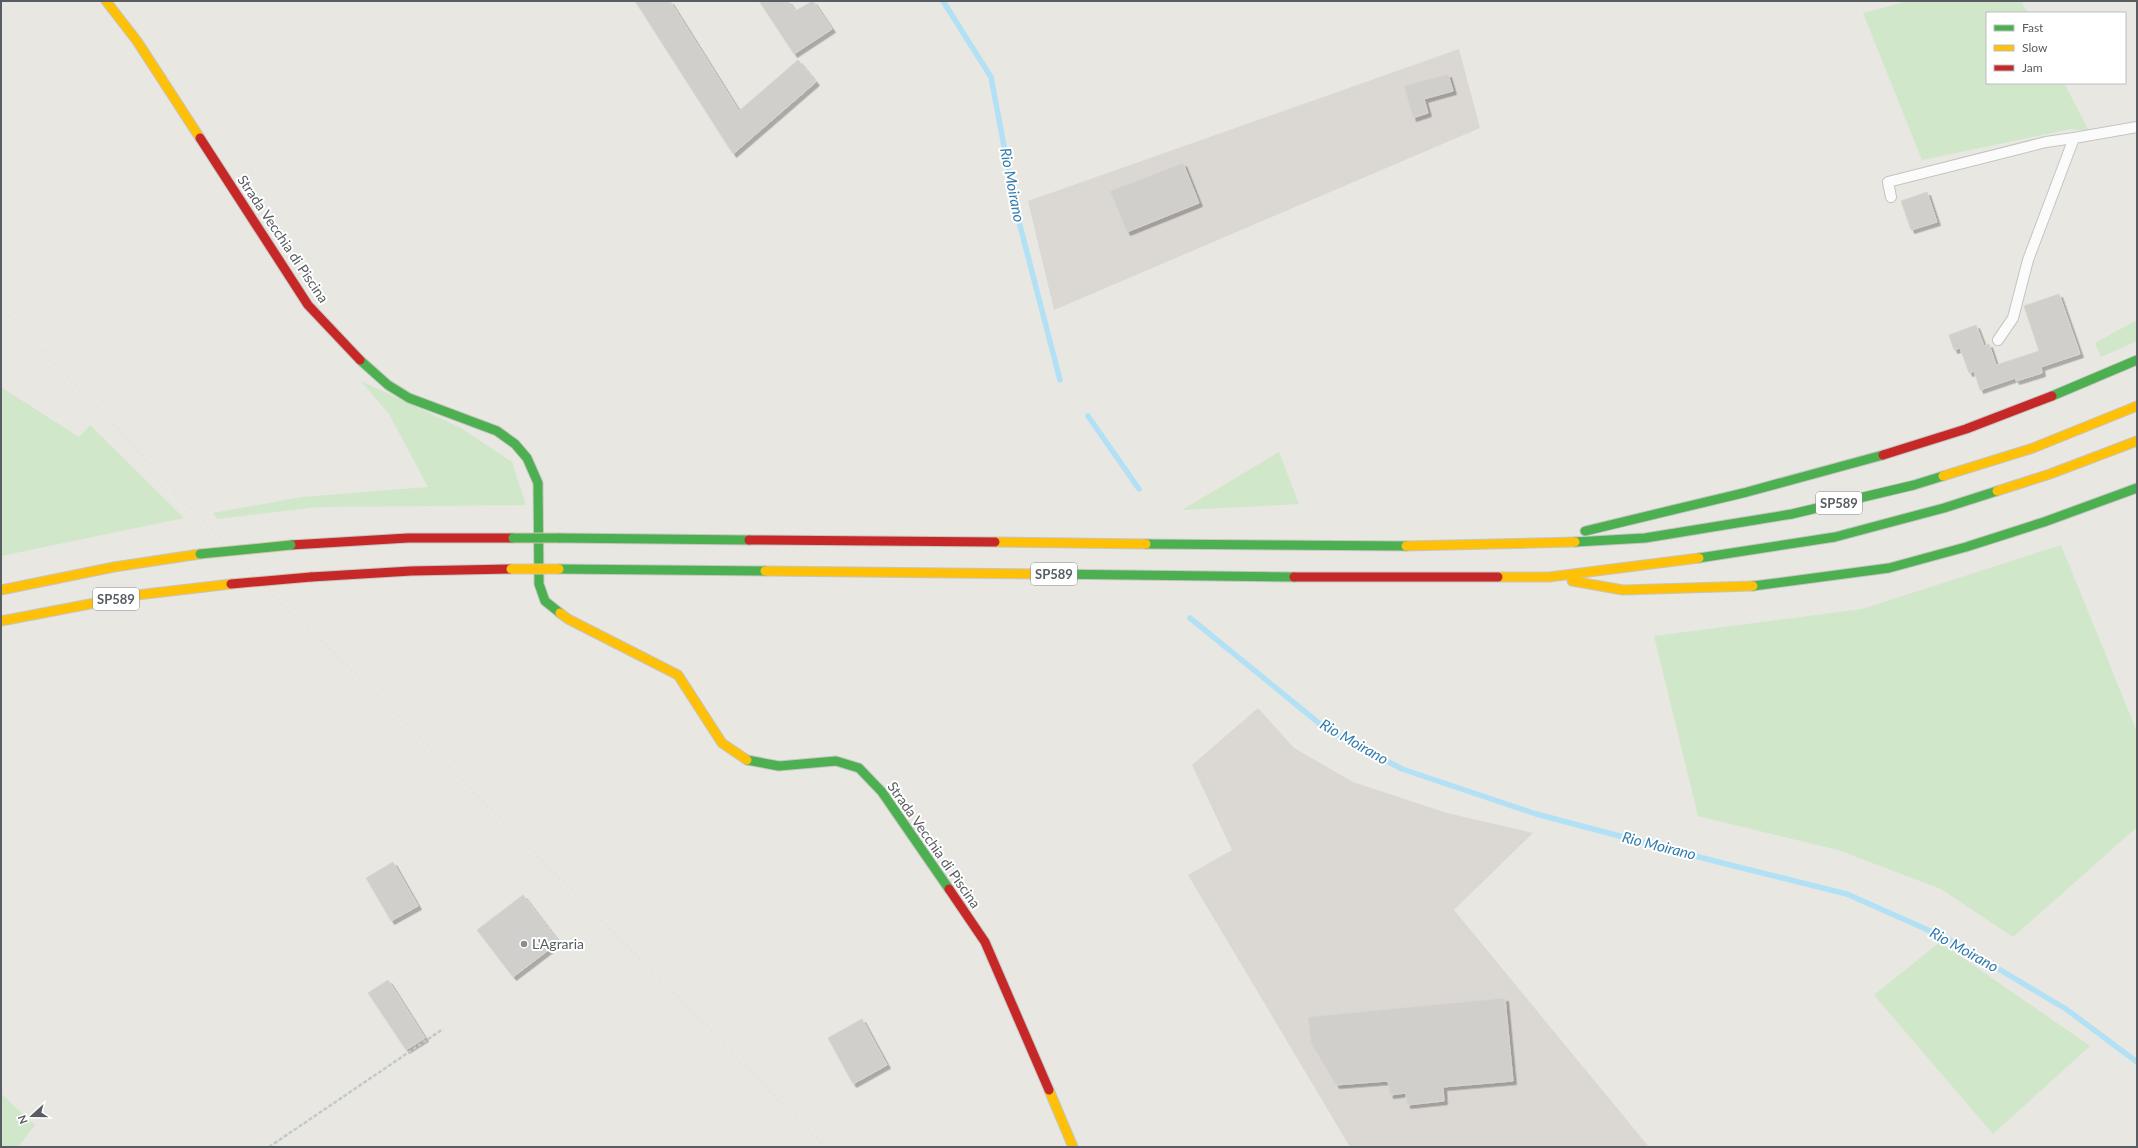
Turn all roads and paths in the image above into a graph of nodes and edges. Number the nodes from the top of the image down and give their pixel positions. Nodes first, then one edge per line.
1 (106, 1) edge
2 (2137, 127) edge
3 (2074, 138) junction
4 (1891, 197) dead end
5 (1998, 340) dead end
6 (2137, 360) edge
7 (2137, 406) edge
8 (2137, 441) edge
9 (2137, 488) edge
10 (1529, 544) junction
11 (1549, 577) junction
12 (1, 590) edge
13 (1, 621) edge
14 (443, 1029) dead end
15 (268, 1147) edge
16 (1073, 1147) edge

1 - 16 main road, Strada Vecchia di Piscina
2 - 3 lane
3 - 4 lane
3 - 5 lane
6 - 10 main road
7 - 10 main road, SP589
8 - 11 main road, SP589
9 - 11 main road
10 - 12 main road, SP589, bridge
11 - 13 main road, SP589, bridge
14 - 15 path

